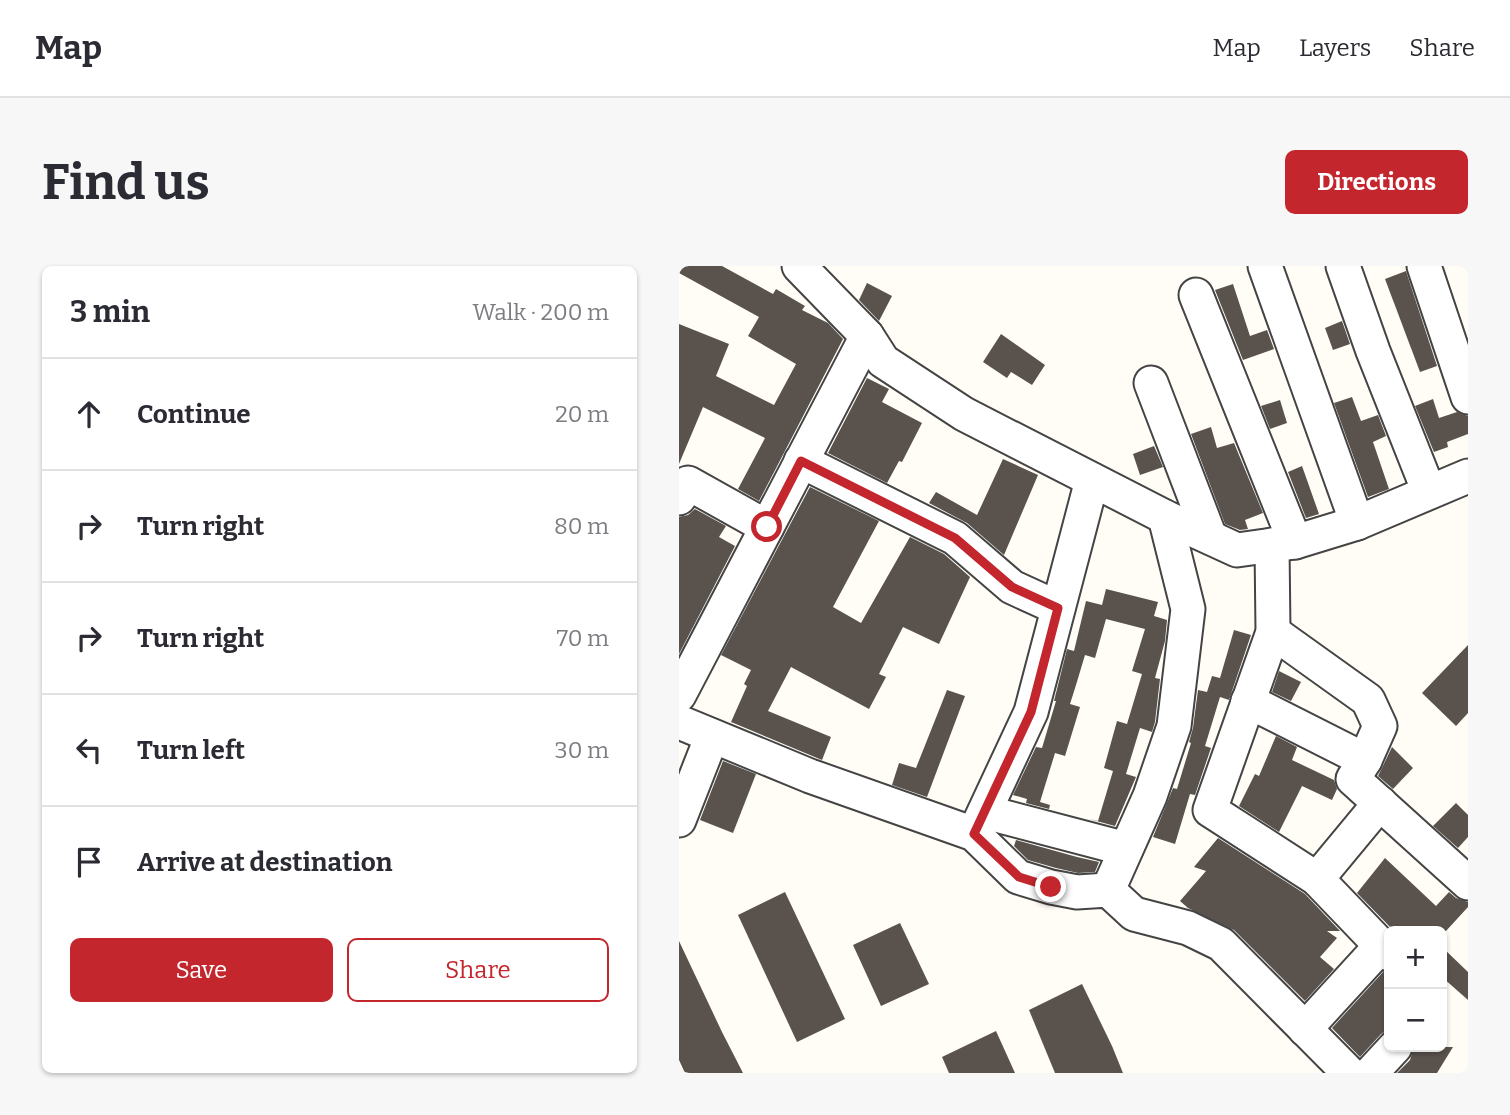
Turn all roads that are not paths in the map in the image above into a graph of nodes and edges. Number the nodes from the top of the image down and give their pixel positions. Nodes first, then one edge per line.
1 (799, 266) edge
2 (1265, 266) edge
3 (1343, 266) edge
4 (1425, 266) edge
5 (1196, 295) dead end
6 (867, 336) junction
7 (1151, 383) dead end
8 (1468, 397) edge
9 (801, 461) junction
10 (1092, 480) junction
11 (1456, 485) edge
12 (679, 498) edge
13 (1165, 517) junction
14 (1357, 523) junction
15 (767, 527) junction
16 (1210, 537) junction
17 (1284, 544) junction
18 (1058, 608) junction
19 (1273, 632) junction
20 (679, 695) edge
21 (1248, 701) junction
22 (679, 722) edge
23 (712, 736) junction
24 (1365, 760) junction
25 (1380, 803) junction
26 (679, 820) edge
27 (980, 823) junction
28 (1126, 849) junction
29 (1465, 874) edge
30 (1317, 879) junction
31 (1108, 890) junction
32 (1384, 949) edge
33 (1384, 951) edge
34 (1305, 1029) junction
35 (1390, 1052) edge
36 (1349, 1073) edge
37 (1371, 1073) edge

1 - 6 street
2 - 14 street
3 - 11 street
4 - 8 street
5 - 17 street
6 - 9 street
6 - 10 street
7 - 16 street
9 - 15 street
9 - 18 street
10 - 13 street
10 - 18 street
11 - 14 street
12 - 15 street
13 - 16 street
13 - 28 street
14 - 17 street
15 - 20 street
16 - 17 street
17 - 19 street
18 - 27 street
19 - 21 street
19 - 24 street
21 - 24 street
21 - 30 street
22 - 23 street
23 - 26 street
23 - 27 street
24 - 25 street
25 - 29 street
25 - 30 street
27 - 28 street
27 - 31 street
28 - 31 street
30 - 32 street
31 - 34 street
33 - 34 street
34 - 36 street
35 - 37 street

